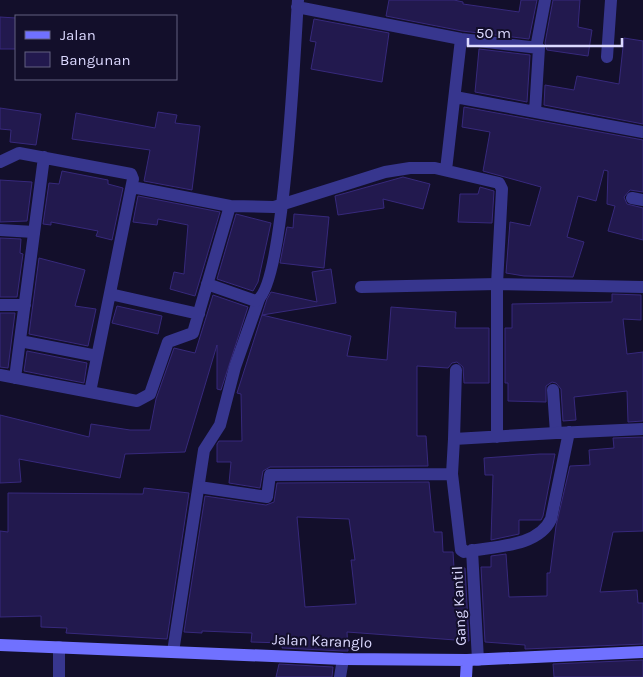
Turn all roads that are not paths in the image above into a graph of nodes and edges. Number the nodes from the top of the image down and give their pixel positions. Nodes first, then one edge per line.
1 (545, 0) edge
2 (611, 0) edge
3 (298, 4) edge
4 (461, 39) junction
5 (536, 48) junction
6 (607, 57) dead end
7 (455, 97) junction
8 (535, 112) junction
9 (643, 132) edge
10 (44, 157) junction
11 (0, 162) edge
12 (446, 170) junction
13 (132, 187) junction
14 (282, 204) junction
15 (230, 206) junction
16 (0, 230) edge
17 (34, 232) junction
18 (207, 284) junction
19 (497, 284) junction
20 (643, 287) edge
21 (361, 288) dead end
22 (110, 294) junction
23 (259, 299) junction
24 (0, 305) edge
25 (25, 305) junction
26 (198, 314) junction
27 (20, 341) junction
28 (97, 356) junction
29 (456, 370) dead end
30 (0, 375) edge
31 (16, 378) junction
32 (553, 390) dead end
33 (90, 392) junction
34 (643, 429) edge
35 (563, 433) junction
36 (497, 437) junction
37 (454, 439) junction
38 (452, 474) junction
39 (199, 487) junction
40 (472, 550) junction
41 (0, 645) edge
42 (59, 647) junction
43 (173, 652) junction
44 (643, 652) edge
45 (343, 659) junction
46 (473, 660) junction
47 (59, 677) edge
48 (340, 677) edge
49 (466, 677) edge

1 - 5 street
2 - 6 street
3 - 4 street
3 - 14 street
4 - 5 street
4 - 7 street
5 - 8 street
7 - 8 street
7 - 12 street
8 - 9 street
10 - 11 street
10 - 13 street
10 - 17 street
12 - 14 street
12 - 19 street
13 - 15 street
13 - 22 street
14 - 15 street
14 - 23 street
15 - 18 street
16 - 17 street
17 - 25 street
18 - 23 street
18 - 26 street
19 - 20 street
19 - 21 street
19 - 36 street
22 - 26 street
22 - 28 street
23 - 39 street
24 - 25 street
25 - 27 street
26 - 33 street
27 - 28 street
27 - 31 street
28 - 33 street
29 - 37 street
30 - 31 street
31 - 33 street
32 - 35 street
34 - 35 street
35 - 36 street
35 - 40 street
36 - 37 street
37 - 38 street
38 - 39 street
38 - 40 street
39 - 43 street
40 - 46 street, Gang Kantil
41 - 42 street, Jalan Karanglo
42 - 43 street, Jalan Karanglo
42 - 47 street
43 - 45 street, Jalan Karanglo
44 - 46 street, Jalan Karanglo
45 - 46 street, Jalan Karanglo
45 - 48 street
46 - 49 street

